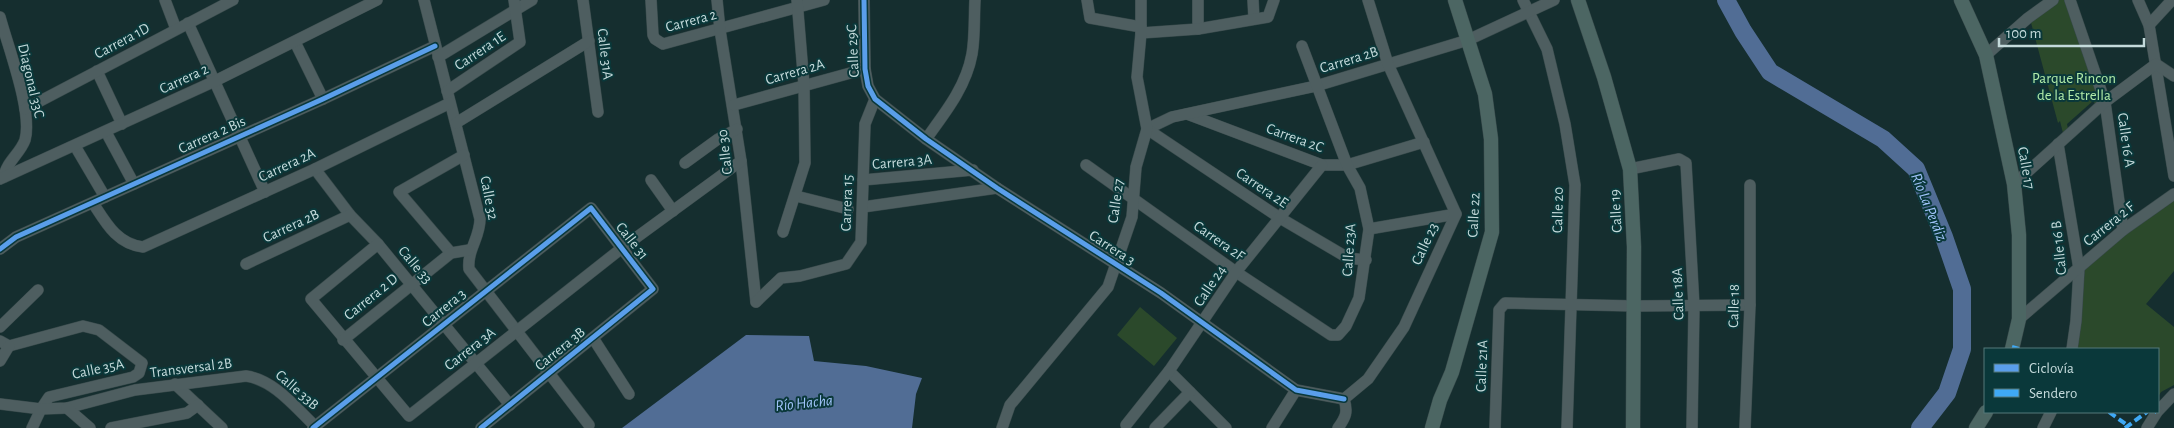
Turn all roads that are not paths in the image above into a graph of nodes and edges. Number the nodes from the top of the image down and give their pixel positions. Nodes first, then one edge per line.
1 (165, 0) edge
2 (233, 0) edge
3 (377, 0) edge
4 (424, 0) edge
5 (532, 0) edge
6 (582, 0) edge
7 (651, 0) edge
8 (718, 0) edge
9 (824, 0) edge
10 (864, 0) edge
11 (975, 0) edge
12 (1088, 0) edge
13 (1141, 0) edge
14 (1198, 0) edge
15 (1253, 0) edge
16 (1274, 0) edge
17 (1368, 0) edge
18 (1455, 0) edge
19 (1523, 0) edge
20 (1554, 0) edge
21 (1578, 0) edge
22 (1961, 0) edge
23 (2053, 0) edge
24 (2070, 0) edge
25 (2138, 0) edge
26 (2172, 0) edge
27 (797, 4) edge
28 (514, 6) edge
29 (1528, 12) junction
30 (0, 17) edge
31 (1254, 19) junction
32 (188, 22) junction
33 (2149, 25) junction
34 (1198, 28) junction
35 (176, 29) junction
36 (720, 30) junction
37 (1141, 30) junction
38 (1468, 40) junction
39 (588, 41) junction
40 (295, 42) junction
41 (1302, 46) dead end
42 (437, 51) junction
43 (1986, 55) junction
44 (1388, 64) junction
45 (2156, 64) junction
46 (865, 69) junction
47 (97, 71) junction
48 (2172, 71) edge
49 (215, 81) junction
50 (804, 85) junction
51 (1316, 86) junction
52 (449, 97) junction
53 (323, 99) junction
54 (875, 99) junction
55 (2105, 102) junction
56 (734, 105) junction
57 (25, 110) junction
58 (598, 112) dead end
59 (1186, 114) junction
60 (122, 124) junction
61 (456, 124) junction
62 (737, 129) junction
63 (1147, 129) junction
64 (106, 132) junction
65 (240, 136) junction
66 (926, 139) junction
67 (1424, 142) junction
68 (2058, 144) junction
69 (75, 146) junction
70 (464, 155) junction
71 (741, 161) junction
72 (685, 163) dead end
73 (1086, 165) dead end
74 (1322, 165) junction
75 (1347, 165) junction
76 (315, 169) junction
77 (1630, 169) junction
78 (973, 170) junction
79 (2174, 176) edge
80 (2, 178) edge
81 (651, 180) dead end
82 (863, 180) junction
83 (134, 184) junction
84 (2014, 184) junction
85 (1750, 185) dead end
86 (997, 188) junction
87 (265, 192) junction
88 (2174, 194) edge
89 (796, 196) junction
90 (105, 197) junction
91 (1134, 198) junction
92 (93, 203) junction
93 (863, 206) junction
94 (591, 208) joint
95 (848, 209) dead end
96 (673, 211) junction
97 (1456, 214) junction
98 (350, 215) junction
99 (1280, 218) junction
100 (1369, 229) junction
101 (2123, 230) junction
102 (783, 232) dead end
103 (378, 244) junction
104 (622, 248) junction
105 (0, 250) edge
106 (469, 250) junction
107 (452, 253) junction
108 (1366, 260) junction
109 (246, 264) dead end
110 (1117, 266) junction
111 (2079, 269) junction
112 (1236, 272) junction
113 (412, 284) junction
114 (38, 290) dead end
115 (654, 290) joint
116 (485, 292) junction
117 (756, 302) joint
118 (1570, 303) junction
119 (1750, 305) junction
120 (1635, 306) junction
121 (1694, 306) junction
122 (2019, 319) junction
123 (1202, 324) junction
124 (444, 325) junction
125 (0, 327) edge
126 (516, 331) junction
127 (1338, 335) joint
128 (593, 338) junction
129 (343, 340) junction
130 (5, 344) edge
131 (2012, 348) edge
132 (2072, 348) edge
133 (0, 360) edge
134 (475, 364) junction
135 (1170, 371) junction
136 (549, 373) junction
137 (258, 378) joint
138 (378, 378) junction
139 (175, 384) junction
140 (1296, 390) junction
141 (1190, 392) junction
142 (629, 394) dead end
143 (2174, 394) edge
144 (1344, 399) junction
145 (0, 404) edge
146 (198, 405) junction
147 (510, 405) junction
148 (40, 408) junction
149 (67, 408) junction
150 (2159, 410) edge
151 (1985, 413) edge
152 (2050, 413) edge
153 (2156, 413) edge
154 (589, 425) dead end
155 (1126, 425) dead end
156 (219, 427) edge
157 (314, 427) edge
158 (32, 428) edge
159 (90, 428) edge
160 (111, 428) edge
161 (481, 428) edge
162 (1002, 428) edge
163 (1155, 428) edge
164 (1225, 428) edge
165 (1272, 428) edge
166 (1338, 428) edge
167 (1432, 428) edge
168 (1496, 428) edge
169 (1567, 428) edge
170 (1633, 428) edge
171 (1692, 428) edge
172 (1744, 428) edge
173 (1976, 428) edge
174 (2042, 428) edge
175 (2147, 428) edge

1 - 35 street
2 - 32 street, Carrera 1D
3 - 40 street, Carrera 2
4 - 42 street, Calle 32
5 - 28 street
6 - 39 street, Calle 31A
7 - 36 street, Carrera 2
8 - 36 street, Calle 30
9 - 27 street, Carrera 2
10 - 46 street, Calle 29C
11 - 66 street
12 - 37 street
13 - 37 street, Calle 27
14 - 34 street
15 - 31 street
16 - 31 street
17 - 44 street, Calle 23
18 - 38 main road, Calle 22
19 - 29 street, Calle 20
20 - 29 street, Carrera 2B
21 - 77 main road, Calle 19
22 - 43 main road, Calle 17
23 - 43 street
24 - 55 street, Calle 16 A
25 - 33 street
26 - 33 street
27 - 36 street, Carrera 2
27 - 50 street
28 - 42 street
28 - 52 street, Carrera 1E
29 - 38 street, Carrera 2B
29 - 118 street, Calle 20
30 - 57 street, Diagonal 33C
31 - 34 street
32 - 35 street, Carrera 1D
32 - 49 street
33 - 45 street
34 - 37 street
35 - 47 street, Carrera 1D
36 - 56 street, Calle 30
37 - 63 street, Calle 27
38 - 44 street, Carrera 2B
38 - 167 main road, Calle 22
39 - 58 street, Calle 31A
39 - 61 street
40 - 49 street, Carrera 2
40 - 53 street
41 - 51 street
42 - 52 street, Calle 32
42 - 53 street, Carrera 2 Bis
43 - 84 main road, Calle 17
44 - 51 street, Carrera 2B
44 - 67 street, Calle 23
45 - 48 street
45 - 55 street
45 - 79 street
46 - 50 street, Carrera 2A
46 - 54 street, Calle 29C
47 - 57 street, Carrera 1D
47 - 60 street
49 - 60 street, Carrera 2
49 - 65 street
50 - 56 street, Carrera 2A
50 - 89 street
51 - 59 street, Carrera 2B
51 - 75 street
52 - 61 street, Calle 32
52 - 76 street, Carrera 2A
53 - 65 street, Carrera 2 Bis
54 - 66 street, Carrera 3
54 - 82 street, Carrera 15
55 - 68 street
55 - 101 street, Calle 16 A
56 - 62 street, Calle 30
57 - 80 street, Diagonal 33C
59 - 63 street, Carrera 2B
59 - 74 street, Carrera 2C
60 - 64 street, Carrera 2
61 - 70 street, Calle 32
62 - 71 street, Calle 30
62 - 72 street
63 - 91 street, Calle 27
63 - 99 street, Carrera 2E
64 - 69 street, Carrera 2
64 - 83 street
65 - 83 street, Carrera 2 Bis
65 - 87 street
66 - 78 street, Carrera 3
67 - 75 street, Carrera 2C
67 - 97 street, Calle 23
68 - 84 street
68 - 111 street, Calle 16 B
69 - 80 street, Carrera 2
69 - 90 street
70 - 106 street, Calle 32
70 - 107 street
71 - 96 street, Carrera 3A
71 - 117 street, Calle 30
73 - 91 street, Carrera 2F
74 - 75 street, Carrera 2C
74 - 99 street, Calle 24
75 - 100 street, Calle 23A
76 - 87 street, Carrera 2A
76 - 98 street, Calle 33
77 - 120 main road, Calle 19
77 - 121 street, Calle 18A
78 - 82 street, Carrera 3A
78 - 86 street, Carrera 3
81 - 96 street
82 - 93 street, Carrera 15
83 - 90 street, Carrera 2 Bis
84 - 122 main road, Calle 17
85 - 119 street, Calle 18
86 - 93 street
86 - 110 street, Carrera 3
87 - 92 street, Carrera 2A
88 - 101 street, Carrera 2 F
89 - 95 street
89 - 102 street
90 - 92 street, Carrera 2 Bis
91 - 110 street, Calle 27
91 - 112 street, Carrera 2F
92 - 105 street, Carrera 2 Bis
93 - 117 street, Carrera 15
94 - 104 street, Calle 31
94 - 116 street, Carrera 3
96 - 104 street, Carrera 3A
97 - 100 street
97 - 144 street, Calle 23
98 - 103 street, Calle 33
98 - 109 street, Carrera 2B
99 - 108 street, Carrera 2E
99 - 112 street, Calle 24
100 - 108 street, Calle 23A
101 - 111 street, Carrera 2 F
103 - 113 street, Calle 33
103 - 129 street, Carrera 3A
104 - 115 street, Calle 31
104 - 126 street, Carrera 3A
106 - 107 street, Carrera 2 D
106 - 116 street
107 - 113 street, Carrera 2 D
108 - 127 street, Calle 23A
110 - 123 street, Carrera 3
110 - 162 street, Calle 27
111 - 122 street, Carrera 2 F
111 - 132 street, Calle 16 B
112 - 123 street, Calle 24
112 - 127 street, Carrera 2F
113 - 124 street, Calle 33
113 - 129 street, Carrera 2 D
114 - 125 street
115 - 128 street, Carrera 3B
116 - 124 street, Carrera 3
116 - 126 street
118 - 120 street
118 - 168 street, Calle 21A
118 - 169 street, Calle 20
119 - 121 street
119 - 172 street, Calle 18
120 - 121 street
120 - 170 main road, Calle 19
121 - 171 street, Calle 18A
122 - 131 main road, Calle 17
123 - 135 street, Calle 24
123 - 140 street, Carrera 3
124 - 134 street, Calle 33
124 - 138 street, Carrera 3
126 - 134 street, Carrera 3A
126 - 136 street
128 - 136 street, Carrera 3B
128 - 142 street
129 - 138 street, Carrera 3A
130 - 133 street
130 - 148 street, Calle 35A
134 - 138 street, Carrera 3A
134 - 147 street, Calle 33
135 - 141 street
135 - 155 street, Calle 24
136 - 147 street, Carrera 3B
136 - 154 street
137 - 139 street, Transversal 2B
137 - 157 street, Calle 33B
138 - 157 street, Carrera 3
139 - 146 street
139 - 149 street, Transversal 2B
140 - 144 street, Carrera 3
140 - 165 street
141 - 163 street
141 - 164 street
143 - 150 street
144 - 166 street
145 - 148 street, Transversal 2B
146 - 156 street
146 - 160 street
147 - 161 street, Carrera 3B
148 - 149 street, Transversal 2B
148 - 158 street
149 - 159 street
151 - 173 main road
152 - 174 street
153 - 175 street

